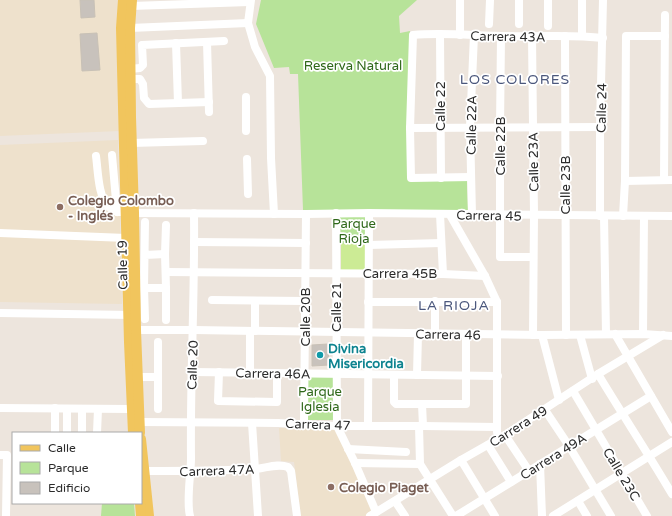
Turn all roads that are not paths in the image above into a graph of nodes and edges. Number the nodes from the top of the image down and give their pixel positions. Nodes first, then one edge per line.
1 (460, 0) edge
2 (490, 0) edge
3 (519, 0) edge
4 (548, 0) edge
5 (582, 0) edge
6 (603, 0) edge
7 (250, 1) edge
8 (128, 2) edge
9 (665, 15) dead end
10 (248, 23) junction
11 (490, 24) dead end
12 (519, 24) dead end
13 (548, 26) dead end
14 (130, 28) junction
15 (440, 34) junction
16 (460, 35) junction
17 (474, 35) junction
18 (501, 36) junction
19 (532, 36) junction
20 (565, 36) junction
21 (582, 36) junction
22 (665, 36) junction
23 (603, 38) junction
24 (224, 41) dead end
25 (207, 42) junction
26 (176, 43) junction
27 (130, 74) junction
28 (246, 97) dead end
29 (209, 102) junction
30 (178, 103) junction
31 (209, 112) dead end
32 (600, 127) junction
33 (410, 128) junction
34 (440, 128) junction
35 (470, 128) junction
36 (500, 128) junction
37 (533, 128) junction
38 (565, 128) junction
39 (246, 131) dead end
40 (203, 141) dead end
41 (131, 143) junction
42 (96, 156) dead end
43 (112, 156) dead end
44 (247, 159) dead end
45 (113, 173) junction
46 (99, 175) junction
47 (471, 177) junction
48 (441, 178) junction
49 (668, 180) edge
50 (625, 181) junction
51 (248, 194) dead end
52 (126, 212) junction
53 (194, 213) junction
54 (336, 213) junction
55 (369, 213) junction
56 (274, 214) junction
57 (304, 214) junction
58 (441, 214) junction
59 (450, 215) dead end
60 (468, 215) junction
61 (500, 215) junction
62 (534, 215) junction
63 (566, 216) junction
64 (602, 216) junction
65 (623, 216) junction
66 (644, 216) junction
67 (672, 216) edge
68 (144, 222) dead end
69 (166, 225) dead end
70 (0, 233) edge
71 (126, 238) junction
72 (194, 242) junction
73 (306, 243) junction
74 (441, 243) junction
75 (370, 244) junction
76 (165, 254) junction
77 (145, 255) junction
78 (533, 257) junction
79 (140, 271) junction
80 (194, 271) junction
81 (166, 272) junction
82 (306, 272) junction
83 (336, 273) junction
84 (370, 274) junction
85 (443, 274) junction
86 (485, 276) junction
87 (144, 288) junction
88 (166, 288) junction
89 (212, 300) dead end
90 (256, 301) junction
91 (305, 301) junction
92 (435, 301) junction
93 (368, 302) junction
94 (497, 302) junction
95 (0, 313) edge
96 (132, 315) junction
97 (146, 319) dead end
98 (166, 320) dead end
99 (132, 330) junction
100 (194, 330) junction
101 (253, 331) junction
102 (305, 331) junction
103 (336, 332) junction
104 (367, 333) junction
105 (435, 333) junction
106 (418, 334) junction
107 (466, 334) junction
108 (498, 334) junction
109 (606, 334) junction
110 (615, 334) junction
111 (643, 334) junction
112 (533, 335) junction
113 (542, 335) junction
114 (566, 335) junction
115 (580, 335) junction
116 (668, 335) edge
117 (158, 342) dead end
118 (628, 357) junction
119 (192, 372) junction
120 (219, 372) junction
121 (250, 373) junction
122 (277, 373) junction
123 (305, 374) junction
124 (336, 374) junction
125 (368, 374) junction
126 (394, 375) junction
127 (417, 375) junction
128 (465, 376) junction
129 (498, 376) junction
130 (138, 377) junction
131 (158, 377) junction
132 (595, 377) junction
133 (573, 391) junction
134 (651, 396) junction
135 (559, 400) junction
136 (422, 404) junction
137 (0, 408) edge
138 (55, 408) junction
139 (67, 408) junction
140 (82, 409) junction
141 (98, 409) junction
142 (131, 409) junction
143 (158, 409) dead end
144 (545, 410) junction
145 (622, 414) junction
146 (139, 422) junction
147 (252, 422) junction
148 (191, 423) junction
149 (304, 423) junction
150 (337, 426) junction
151 (368, 426) junction
152 (421, 426) junction
153 (497, 427) junction
154 (596, 430) junction
155 (55, 432) edge
156 (67, 432) edge
157 (82, 432) edge
158 (97, 432) edge
159 (133, 432) edge
160 (140, 432) edge
161 (672, 432) edge
162 (505, 435) junction
163 (497, 439) junction
164 (672, 442) edge
165 (488, 444) junction
166 (569, 446) junction
167 (142, 449) edge
168 (348, 449) junction
169 (406, 452) dead end
170 (4, 455) edge
171 (650, 456) junction
172 (461, 460) junction
173 (355, 463) junction
174 (420, 464) junction
175 (540, 464) junction
176 (256, 469) junction
177 (144, 470) junction
178 (191, 471) junction
179 (530, 471) junction
180 (622, 473) junction
181 (431, 479) junction
182 (511, 482) junction
183 (3, 486) edge
184 (595, 490) junction
185 (672, 494) edge
186 (484, 498) junction
187 (395, 501) junction
188 (578, 501) junction
189 (140, 504) edge
190 (373, 514) edge
191 (6, 516) edge
192 (141, 516) edge
193 (149, 516) edge
194 (190, 516) edge
195 (258, 516) edge
196 (297, 516) edge
197 (405, 516) edge
198 (455, 516) edge
199 (495, 516) edge
200 (542, 516) edge
201 (553, 516) edge
202 (587, 516) edge
203 (611, 516) edge
204 (647, 516) edge

1 - 16 street
2 - 11 street
3 - 12 street
4 - 13 street
5 - 21 street
6 - 23 street, Calle 24
7 - 8 street
7 - 10 street
8 - 14 main road, Calle 19
8 - 52 main road, Calle 19
9 - 22 street
10 - 14 street
10 - 56 street
14 - 27 main road, Calle 19
15 - 16 street, Carrera 43A
15 - 33 street, Carrera 43A
15 - 34 street, Calle 22
16 - 17 street, Carrera 43A
17 - 18 street, Carrera 43A
17 - 35 street, Calle 22A
18 - 19 street, Carrera 43A
18 - 36 street, Calle 22B
19 - 20 street, Carrera 43A
19 - 37 street, Calle 23A
20 - 21 street, Carrera 43A
20 - 38 street, Calle 23B
21 - 23 street, Carrera 43A
22 - 49 street
22 - 50 street
23 - 32 street, Calle 24
24 - 25 street
25 - 26 street
25 - 29 street
26 - 27 street
26 - 30 street
27 - 30 street
27 - 41 main road, Calle 19
28 - 39 street
29 - 30 street
29 - 31 street
32 - 38 street
32 - 64 street, Calle 24
33 - 34 street
33 - 48 street
34 - 35 street
34 - 48 street, Calle 22
35 - 36 street
35 - 47 street, Calle 22A
36 - 37 street
36 - 61 street, Calle 22B
37 - 38 street
37 - 62 street, Calle 23A
38 - 63 street, Calle 23B
40 - 41 street
41 - 52 main road, Calle 19
42 - 46 street
43 - 45 street
44 - 51 street
45 - 46 street
45 - 52 street
46 - 52 street
47 - 48 street
47 - 60 street, Calle 22A
49 - 50 street
50 - 65 street
52 - 53 street, Carrera 45
52 - 71 main road, Calle 19
52 - 79 main road, Calle 19
53 - 56 street, Carrera 45
53 - 72 street, Calle 20
54 - 55 street, Carrera 45
54 - 57 street, Carrera 45
54 - 83 street, Calle 21
55 - 58 street, Carrera 45
55 - 75 street
56 - 57 street, Carrera 45
57 - 73 street, Calle 20B
58 - 60 street, Carrera 45
58 - 74 street
59 - 86 street
60 - 61 street, Carrera 45
61 - 62 street, Carrera 45
61 - 78 street, Calle 22B
62 - 63 street, Carrera 45
62 - 78 street, Calle 23A
63 - 64 street, Carrera 45
63 - 114 street, Calle 23B
64 - 65 street, Carrera 45
64 - 109 street, Calle 24
65 - 66 street, Carrera 45
66 - 67 street, Carrera 45
66 - 111 street
68 - 77 street
69 - 76 street
70 - 71 street
71 - 96 main road, Calle 19
72 - 73 street
72 - 80 street, Calle 20
73 - 82 street, Calle 20B
74 - 75 street
74 - 85 street
75 - 84 street
76 - 77 street
76 - 81 street
77 - 79 street
78 - 112 street, Calle 23A
79 - 87 street
79 - 96 main road, Calle 19
80 - 81 street, Carrera 45B
80 - 82 street, Carrera 45B
80 - 100 street, Calle 20
81 - 88 street
82 - 83 street, Carrera 45B
82 - 91 street, Calle 20B
83 - 84 street, Carrera 45B
83 - 103 street, Calle 21
84 - 85 street, Carrera 45B
84 - 93 street
85 - 86 street, Carrera 45B
86 - 94 street
87 - 88 street
87 - 97 street
88 - 98 street
89 - 90 street
90 - 91 street
90 - 101 street
91 - 102 street, Calle 20B
92 - 93 street
92 - 94 street
92 - 105 street
93 - 104 street
94 - 108 street
95 - 96 street
96 - 99 main road, Calle 19
99 - 100 street, Carrera 46
99 - 130 main road, Calle 19
99 - 142 main road, Calle 19
100 - 101 street, Carrera 46
100 - 119 street, Calle 20
101 - 102 street, Carrera 46
101 - 121 street
102 - 103 street, Carrera 46
102 - 123 street, Calle 20B
103 - 104 street, Carrera 46
103 - 124 street, Calle 21
104 - 106 street, Carrera 46
104 - 125 street
105 - 106 street, Carrera 46
105 - 107 street, Carrera 46
106 - 127 street
107 - 108 street, Carrera 46
107 - 128 street
108 - 112 street, Carrera 46
108 - 129 street
109 - 110 street, Carrera 46
109 - 115 street, Carrera 46
110 - 111 street, Carrera 46
110 - 118 street
111 - 116 street, Carrera 46
112 - 113 street, Carrera 46
113 - 114 street, Carrera 46
113 - 135 street
114 - 115 street, Carrera 46
115 - 132 street
116 - 118 street, Carrera 49
117 - 131 street
118 - 132 street, Carrera 49
118 - 134 street
119 - 120 street, Carrera 46A
119 - 148 street, Calle 20
120 - 121 street, Carrera 46A
120 - 122 street
121 - 122 street, Carrera 46A
122 - 123 street, Carrera 46A
123 - 124 street, Carrera 46A
123 - 149 street, Calle 20B
124 - 125 street, Carrera 46A
124 - 150 street, Calle 21
125 - 126 street, Carrera 46A
125 - 151 street
126 - 127 street, Carrera 46A
126 - 136 street
127 - 128 street, Carrera 46A
128 - 129 street, Carrera 46A
128 - 136 street
129 - 153 street
130 - 131 street
130 - 146 main road, Calle 19
131 - 143 street
132 - 133 street, Carrera 49
132 - 145 street
133 - 135 street, Carrera 49
133 - 154 street, Calle 23C
134 - 145 street, Carrera 49A
134 - 161 street
135 - 144 street, Carrera 49
136 - 152 street
137 - 138 street
138 - 139 street
138 - 155 street
139 - 140 street
139 - 156 street
140 - 141 street
140 - 157 street
141 - 142 street
141 - 158 street
142 - 159 main road, Calle 19
144 - 162 street, Carrera 49
144 - 166 street
145 - 154 street, Carrera 49A
145 - 171 street
146 - 148 street, Carrera 47
146 - 160 main road, Calle 19
147 - 148 street, Carrera 47
147 - 149 street, Carrera 47
147 - 176 street
148 - 178 street, Calle 20
149 - 150 street, Carrera 47
150 - 151 street, Carrera 47
150 - 168 street, Calle 21
151 - 152 street, Carrera 47
152 - 153 street, Carrera 47
152 - 174 street
153 - 163 street
154 - 166 street, Carrera 49A
154 - 180 street, Calle 23C
162 - 163 street, Carrera 49
162 - 179 street
163 - 165 street, Carrera 49
164 - 171 street
165 - 172 street, Carrera 49
165 - 182 street
166 - 175 street, Carrera 49A
166 - 184 street
167 - 177 main road
168 - 169 street
168 - 173 street, Calle 21
170 - 183 street
171 - 180 street
171 - 185 street
172 - 181 street, Carrera 49
172 - 186 street
173 - 174 street
173 - 190 street, Calle 21
174 - 181 street
175 - 179 street, Carrera 49A
175 - 200 street
176 - 178 street, Carrera 47A
176 - 195 street
176 - 196 street, Carrera 47A
177 - 178 street, Carrera 47A
177 - 193 main road
178 - 194 street, Calle 20
179 - 182 street, Carrera 49A
180 - 184 street
180 - 204 street, Calle 23C
181 - 187 street, Carrera 49
181 - 198 street
182 - 186 street, Carrera 49A
183 - 191 street
184 - 188 street
184 - 203 street
186 - 198 street, Carrera 49A
186 - 199 street
187 - 190 street, Carrera 49
187 - 197 street
188 - 201 street
188 - 202 street
189 - 192 main road

